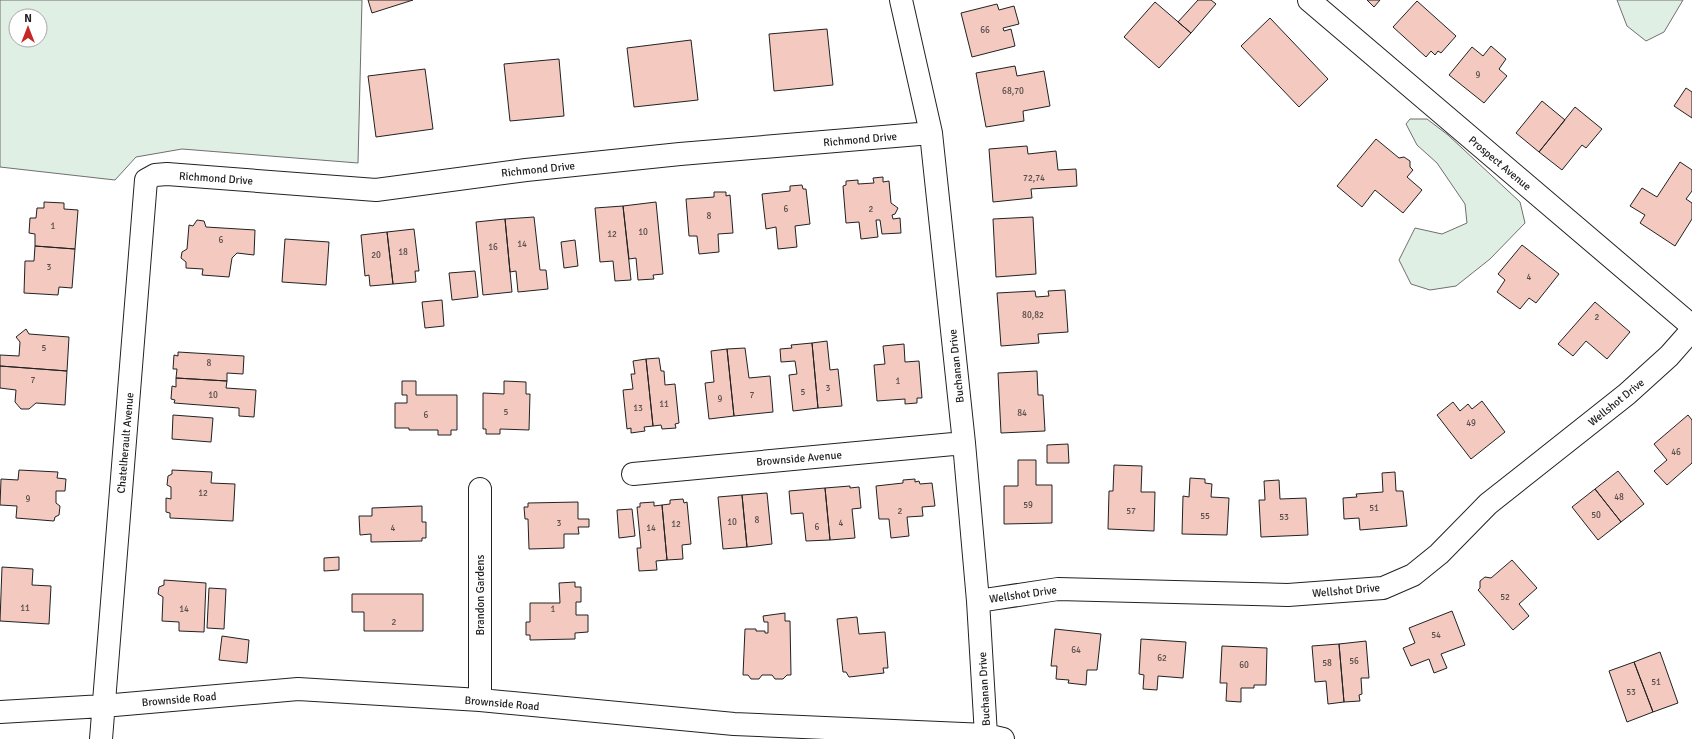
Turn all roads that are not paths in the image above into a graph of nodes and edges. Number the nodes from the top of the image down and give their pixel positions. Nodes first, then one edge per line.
1 (901, 0) edge
2 (1309, 0) edge
3 (931, 133) junction
4 (146, 180) joint
5 (1692, 326) edge
6 (1692, 330) edge
7 (964, 443) junction
8 (633, 474) dead end
9 (480, 489) dead end
10 (978, 601) junction
11 (480, 700) junction
12 (103, 706) junction
13 (0, 712) edge
14 (995, 737) edge
15 (101, 739) edge

1 - 3 street, Buchanan Drive
2 - 5 street, Prospect Avenue
3 - 4 street, Richmond Drive
3 - 7 street, Buchanan Drive
4 - 12 street, Chatelherault Avenue
6 - 10 street, Wellshot Drive
7 - 8 street, Brownside Avenue
7 - 10 street, Buchanan Drive
9 - 11 street, Brandon Gardens
10 - 14 street, Buchanan Drive
11 - 12 street, Brownside Road
11 - 14 street, Brownside Road
12 - 13 street, Brownside Road
12 - 15 street, Chatelherault Avenue

